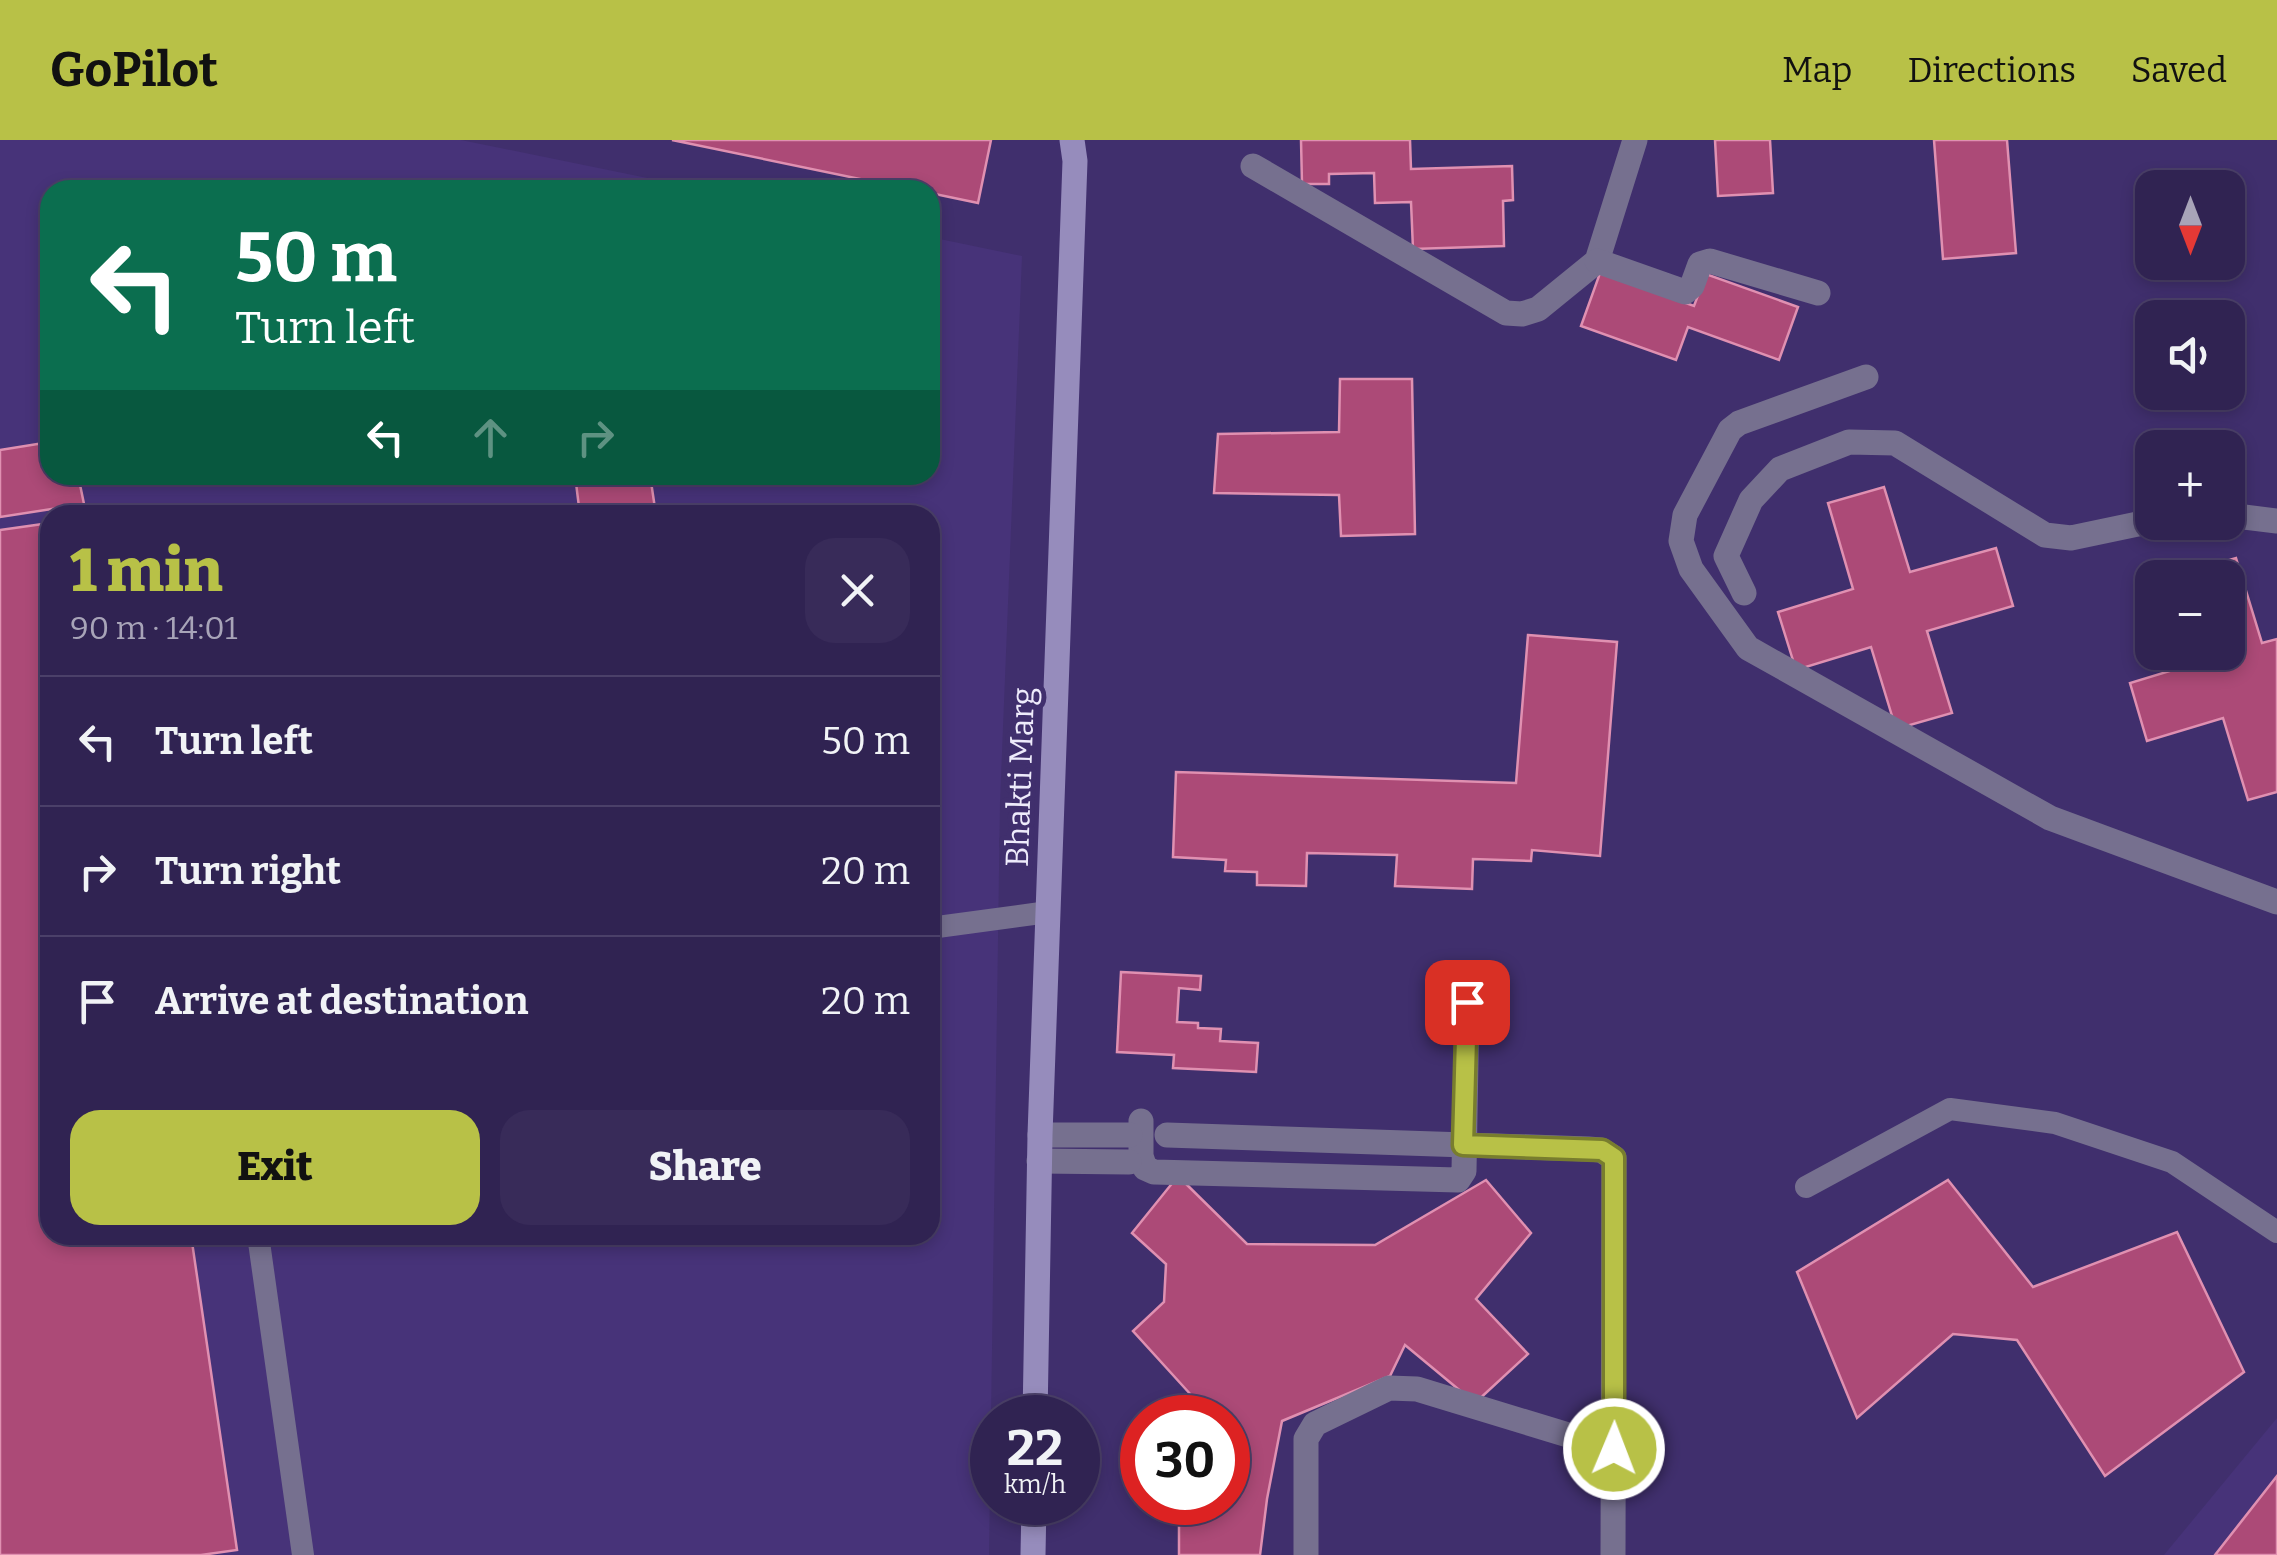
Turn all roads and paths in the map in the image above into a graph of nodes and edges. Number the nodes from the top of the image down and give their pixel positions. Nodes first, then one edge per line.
1 (1072, 140) edge
2 (1635, 140) edge
3 (1253, 166) dead end
4 (1597, 260) junction
5 (1818, 293) dead end
6 (1866, 377) dead end
7 (2245, 517) edge
8 (2277, 520) edge
9 (2135, 525) edge
10 (1744, 593) dead end
11 (2277, 902) edge
12 (1048, 912) junction
13 (940, 927) edge
14 (1467, 1002) dead end
15 (1168, 1136) dead end
16 (1463, 1145) junction
17 (1039, 1148) junction
18 (1129, 1162) dead end
19 (1806, 1187) dead end
20 (2277, 1232) edge
21 (259, 1245) edge
22 (1035, 1395) edge
23 (1614, 1449) junction
24 (1034, 1525) edge
25 (303, 1555) edge
26 (1034, 1555) edge
27 (1306, 1555) edge
28 (1613, 1555) edge

1 - 12 main road, Bhakti Marg
2 - 4 street
3 - 4 street
4 - 5 street
6 - 11 street
7 - 8 street
9 - 10 street
12 - 13 lane
12 - 17 main road, Bhakti Marg
14 - 16 street
15 - 16 street
16 - 17 street
16 - 23 street
17 - 18 street
17 - 22 main road, Bhakti Marg
19 - 20 lane
21 - 25 lane
23 - 27 street
23 - 28 street
24 - 26 main road

